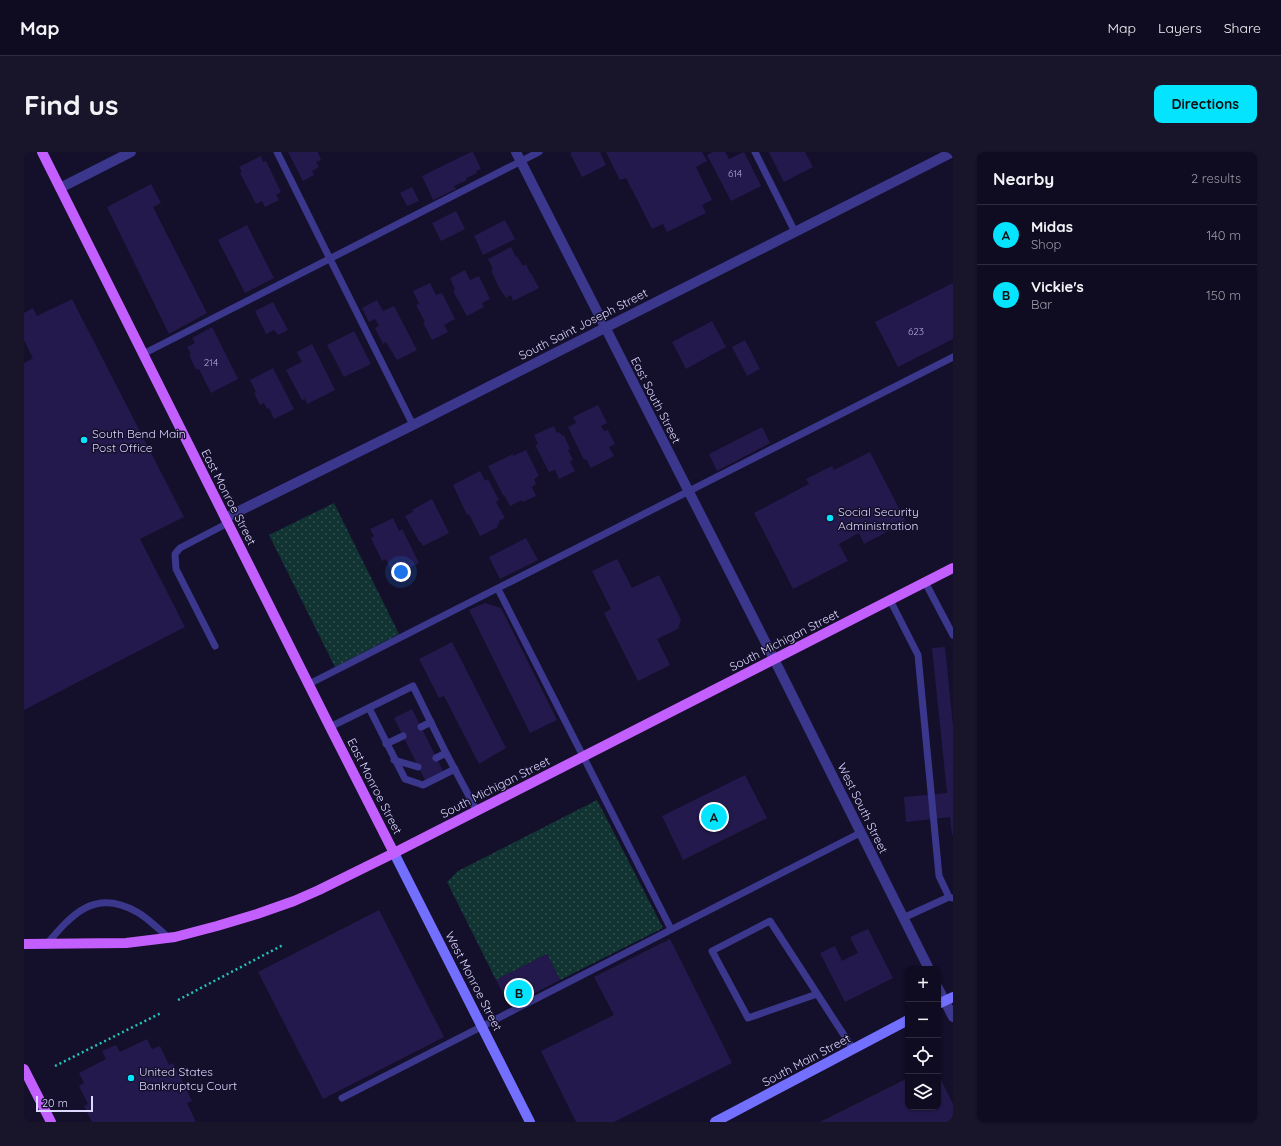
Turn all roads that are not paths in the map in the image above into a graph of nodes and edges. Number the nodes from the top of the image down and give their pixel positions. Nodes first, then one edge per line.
1 (42, 152) edge
2 (131, 152) edge
3 (277, 152) edge
4 (516, 152) edge
5 (539, 152) edge
6 (755, 152) edge
7 (953, 152) edge
8 (520, 162) junction
9 (60, 188) junction
10 (795, 232) junction
11 (330, 259) junction
12 (605, 327) junction
13 (143, 354) junction
14 (953, 357) edge
15 (413, 424) junction
16 (689, 491) junction
17 (227, 520) junction
18 (953, 568) edge
19 (925, 582) junction
20 (498, 588) junction
21 (890, 600) junction
22 (953, 635) edge
23 (214, 646) dead end
24 (774, 659) junction
25 (309, 684) junction
26 (369, 708) junction
27 (431, 722) junction
28 (330, 727) junction
29 (421, 727) dead end
30 (403, 736) dead end
31 (386, 744) junction
32 (446, 753) junction
33 (583, 757) junction
34 (436, 758) dead end
35 (394, 760) junction
36 (418, 767) dead end
37 (455, 769) junction
38 (477, 810) junction
39 (860, 833) junction
40 (394, 853) junction
41 (951, 898) edge
42 (903, 918) junction
43 (671, 929) junction
44 (168, 938) junction
45 (24, 944) edge
46 (46, 945) junction
47 (927, 966) edge
48 (817, 994) junction
49 (945, 1001) edge
50 (953, 1017) edge
51 (905, 1022) edge
52 (482, 1026) junction
53 (854, 1049) junction
54 (24, 1069) edge
55 (342, 1098) dead end
56 (51, 1122) edge
57 (530, 1122) edge
58 (715, 1122) edge

1 - 9 main road, East Monroe Street
2 - 9 street
3 - 11 lane
4 - 8 street, East South Street
5 - 8 lane
6 - 10 lane
7 - 10 street, South Saint Joseph Street
8 - 11 lane
8 - 12 street, East South Street
9 - 13 main road, East Monroe Street
10 - 12 street, South Saint Joseph Street
11 - 13 lane
11 - 15 lane
12 - 15 street, South Saint Joseph Street
12 - 16 street, East South Street
13 - 17 main road, East Monroe Street
14 - 16 lane
15 - 17 street, South Saint Joseph Street
16 - 20 lane
16 - 24 street, East South Street
17 - 23 lane
17 - 25 main road, East Monroe Street
18 - 19 main road, South Michigan Street
19 - 21 main road, South Michigan Street
19 - 22 lane
20 - 25 lane
20 - 33 lane
21 - 24 main road, South Michigan Street
21 - 41 lane
24 - 33 main road, South Michigan Street
24 - 39 street, West South Street
25 - 28 main road, East Monroe Street
26 - 27 lane
26 - 28 lane
26 - 31 lane
27 - 29 lane
27 - 32 lane
28 - 40 main road, East Monroe Street
30 - 31 lane
31 - 35 lane
32 - 34 lane
32 - 37 lane
33 - 38 main road, South Michigan Street
33 - 43 lane
35 - 36 lane
35 - 37 lane
37 - 38 lane
38 - 40 main road, South Michigan Street
39 - 42 street, West South Street
39 - 43 lane
40 - 44 main road, South Michigan Street
40 - 52 main road, West Monroe Street
41 - 42 lane
42 - 47 street, West South Street
43 - 52 lane
44 - 46 main road, South Michigan Street
44 - 46 lane
45 - 46 main road, South Michigan Street
48 - 48 lane
48 - 53 lane
49 - 50 street
51 - 53 main road, South Main Street
52 - 55 lane
52 - 57 main road, West Monroe Street
53 - 58 main road, South Main Street
54 - 56 main road

